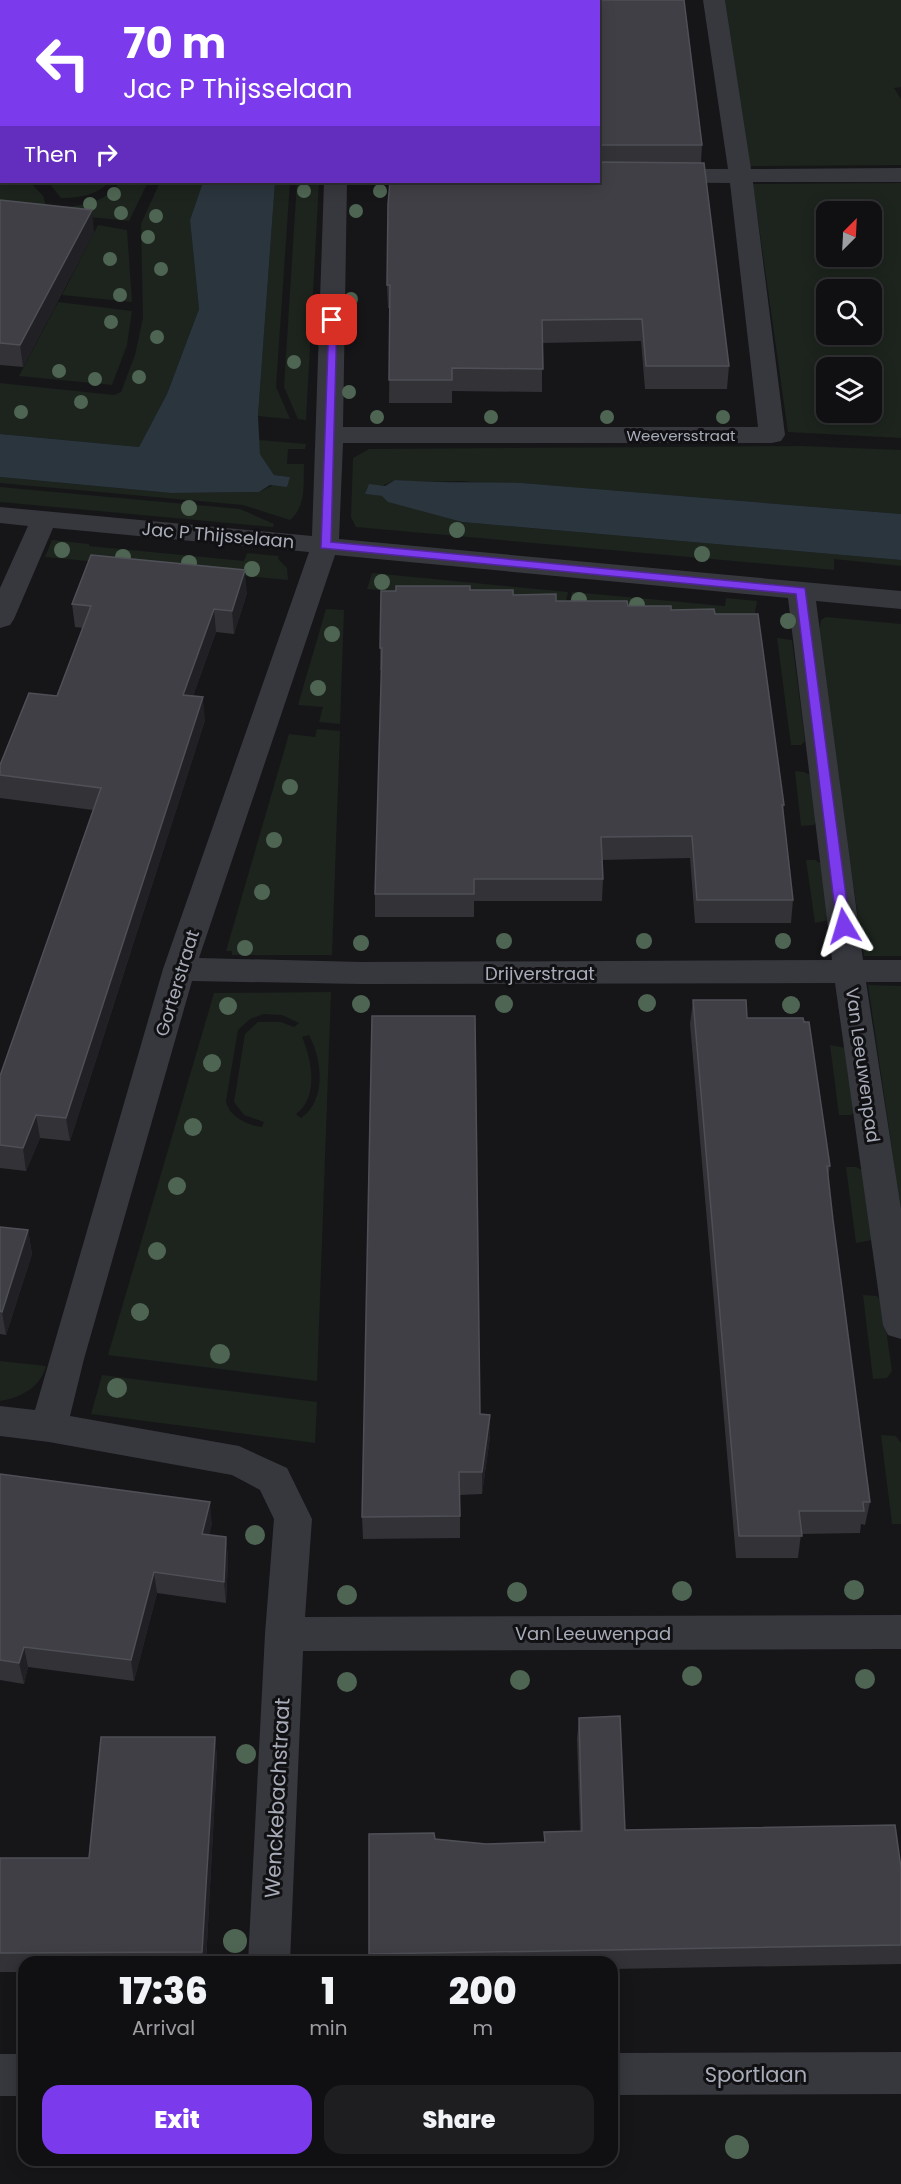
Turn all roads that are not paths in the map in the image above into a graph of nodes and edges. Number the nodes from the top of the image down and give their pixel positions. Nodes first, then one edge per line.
1 (714, 0) edge
2 (901, 175) edge
3 (600, 176) edge
4 (741, 176) junction
5 (335, 183) edge
6 (330, 435) junction
7 (0, 515) edge
8 (44, 519) junction
9 (325, 545) junction
10 (801, 591) junction
11 (901, 600) edge
12 (0, 619) edge
13 (179, 969) junction
14 (849, 972) junction
15 (901, 972) edge
16 (901, 1325) edge
17 (0, 1421) edge
18 (49, 1427) junction
19 (901, 1632) edge
20 (284, 1634) junction
21 (269, 1956) edge
22 (901, 2073) edge
23 (618, 2074) edge
24 (0, 2075) edge
25 (18, 2075) edge

1 - 4 street, Weeversstraat
2 - 4 street
3 - 4 street
4 - 6 street, Weeversstraat
5 - 6 street
6 - 9 street
7 - 8 street, Jac P Thijsselaan
8 - 9 street, Jac P Thijsselaan
8 - 12 street
9 - 10 street, Jac P Thijsselaan
9 - 13 street, Gorterstraat
10 - 11 street, Jac P Thijsselaan
10 - 14 street, Van Leeuwenpad
13 - 14 street, Drijverstraat
13 - 18 street, Gorterstraat
14 - 15 street, Drijverstraat
14 - 16 street, Van Leeuwenpad
17 - 18 street
18 - 20 street
19 - 20 street, Van Leeuwenpad
20 - 21 street, Wenckebachstraat
22 - 23 street, Sportlaan
24 - 25 street

